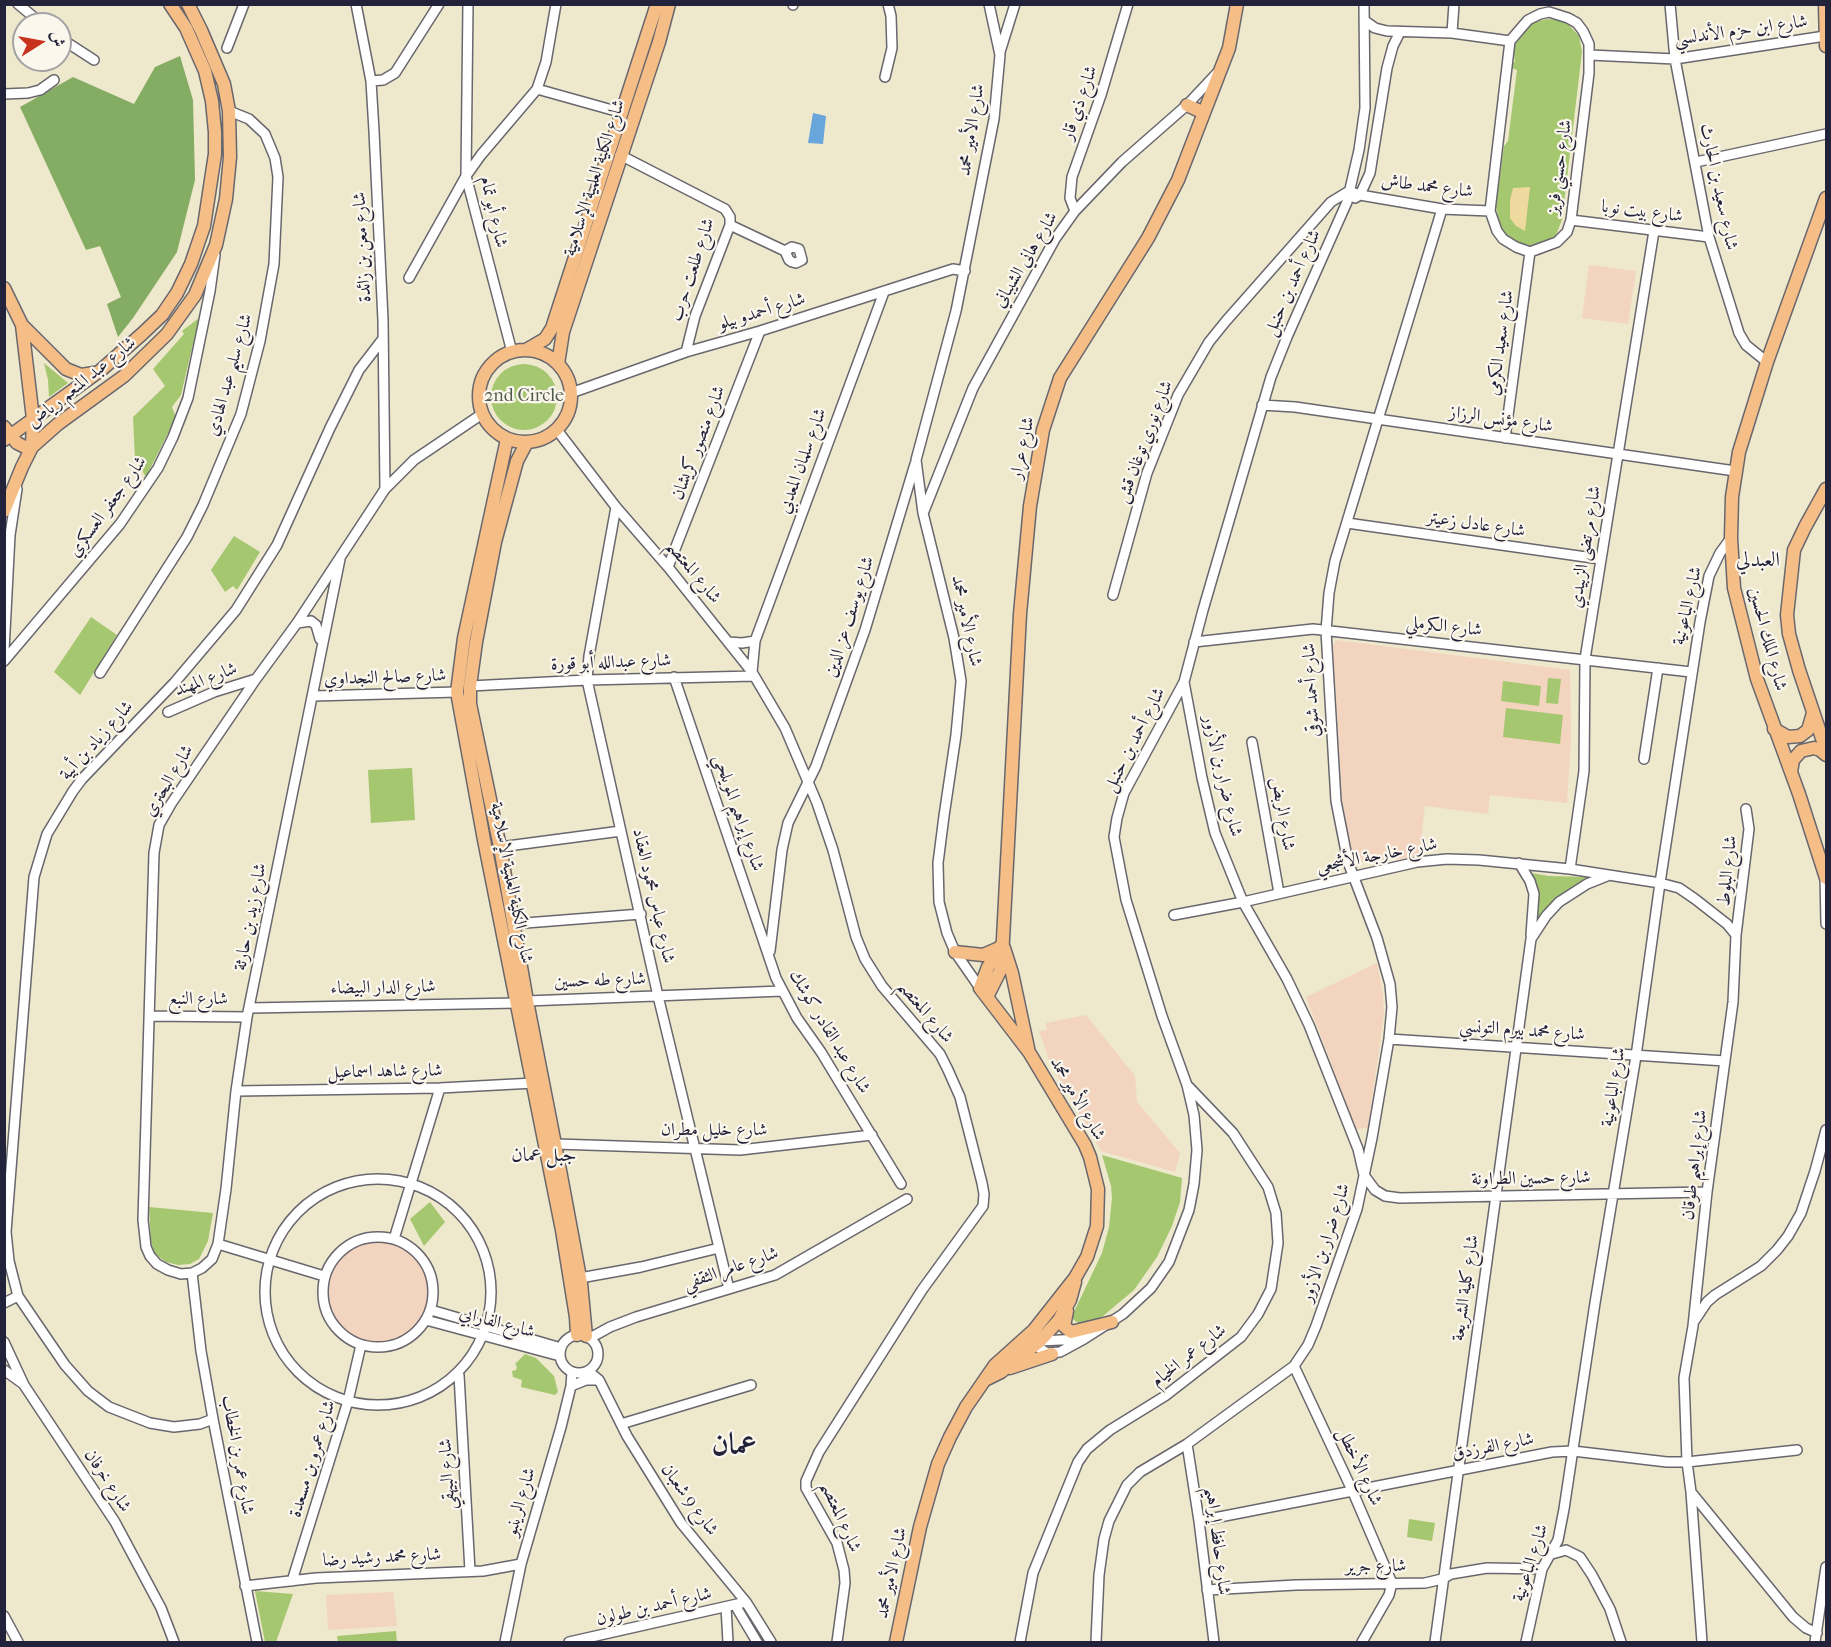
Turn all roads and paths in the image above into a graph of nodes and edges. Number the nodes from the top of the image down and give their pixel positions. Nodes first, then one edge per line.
1 (170, 4) edge
2 (188, 4) edge
3 (244, 4) edge
4 (356, 4) edge
5 (439, 4) edge
6 (468, 4) edge
7 (556, 4) edge
8 (657, 4) edge
9 (669, 4) edge
10 (888, 4) edge
11 (989, 4) edge
12 (1015, 4) edge
13 (1128, 4) edge
14 (1236, 4) edge
15 (1364, 4) edge
16 (1454, 4) edge
17 (1670, 4) edge
18 (1825, 4) edge
19 (1549, 8) edge
20 (1365, 21) junction
21 (1400, 32) junction
22 (1452, 33) junction
23 (1510, 41) junction
24 (1826, 41) edge
25 (72, 46) edge
26 (227, 48) dead end
27 (1000, 55) junction
28 (1590, 55) junction
29 (1675, 59) junction
30 (94, 60) dead end
31 (1222, 68) junction
32 (885, 77) dead end
33 (54, 80) dead end
34 (370, 81) junction
35 (537, 89) junction
36 (4, 94) edge
37 (1187, 105) junction
38 (1365, 108) junction
39 (229, 111) junction
40 (1381, 111) junction
41 (623, 113) junction
42 (1204, 113) junction
43 (1827, 134) edge
44 (620, 155) junction
45 (1696, 162) junction
46 (466, 176) junction
47 (1349, 191) junction
48 (1360, 195) junction
49 (1827, 198) edge
50 (1347, 202) junction
51 (1442, 209) junction
52 (1075, 211) junction
53 (1490, 211) junction
54 (1571, 220) junction
55 (730, 225) junction
56 (1654, 231) junction
57 (1709, 237) junction
58 (216, 245) junction
59 (785, 251) dead end
60 (1530, 252) junction
61 (965, 271) junction
62 (409, 278) dead end
63 (4, 288) edge
64 (884, 292) junction
65 (22, 325) junction
66 (760, 331) junction
67 (382, 340) junction
68 (526, 350) junction
69 (512, 352) junction
70 (686, 352) junction
71 (1767, 363) junction
72 (558, 364) junction
73 (101, 370) junction
74 (571, 393) junction
75 (1262, 405) junction
76 (482, 414) junction
77 (33, 419) junction
78 (1380, 420) junction
79 (557, 430) junction
80 (6, 434) edge
81 (1505, 438) junction
82 (507, 439) junction
83 (527, 442) junction
84 (27, 446) junction
85 (1617, 452) junction
86 (916, 460) junction
87 (1735, 471) junction
88 (18, 477) junction
89 (385, 489) junction
90 (1827, 489) edge
91 (616, 507) junction
92 (4, 511) edge
93 (923, 513) junction
94 (1347, 523) junction
95 (1731, 538) junction
96 (340, 559) junction
97 (1600, 559) junction
98 (668, 567) junction
99 (1113, 595) dead end
100 (297, 624) junction
101 (1326, 631) junction
102 (755, 641) junction
103 (728, 642) junction
104 (1194, 642) junction
105 (321, 648) junction
106 (4, 651) edge
107 (1585, 659) junction
108 (4, 661) edge
109 (1658, 668) junction
110 (1691, 672) junction
111 (100, 673) dead end
112 (753, 674) junction
113 (674, 677) junction
114 (256, 679) junction
115 (587, 680) junction
116 (1184, 681) junction
117 (470, 686) junction
118 (458, 692) junction
119 (313, 696) junction
120 (168, 712) dead end
121 (1813, 713) junction
122 (1774, 729) junction
123 (1252, 741) dead end
124 (1827, 750) edge
125 (1827, 755) edge
126 (1644, 759) dead end
127 (1791, 772) junction
128 (810, 783) junction
129 (1746, 809) dead end
130 (621, 831) junction
131 (500, 848) junction
132 (1519, 863) junction
133 (1570, 869) junction
134 (1607, 876) junction
135 (1352, 877) junction
136 (1826, 877) edge
137 (1660, 883) junction
138 (1280, 893) junction
139 (1243, 902) junction
140 (641, 914) junction
141 (1174, 915) dead end
142 (513, 924) junction
143 (1827, 924) edge
144 (1736, 935) junction
145 (1531, 939) junction
146 (1001, 945) junction
147 (955, 952) junction
148 (770, 960) junction
149 (782, 991) junction
150 (983, 993) junction
151 (658, 996) junction
152 (522, 1002) junction
153 (248, 1012) junction
154 (149, 1016) junction
155 (1389, 1039) junction
156 (1516, 1047) junction
157 (1029, 1052) junction
158 (1636, 1056) junction
159 (1725, 1061) junction
160 (534, 1083) junction
161 (1187, 1085) junction
162 (440, 1088) junction
163 (236, 1091) junction
164 (1827, 1130) edge
165 (872, 1135) junction
166 (1353, 1138) junction
167 (1372, 1138) junction
168 (556, 1144) junction
169 (696, 1149) junction
170 (1364, 1175) junction
171 (410, 1182) junction
172 (901, 1184) dead end
173 (1707, 1192) junction
174 (1614, 1194) junction
175 (1494, 1196) junction
176 (907, 1199) dead end
177 (393, 1239) junction
178 (218, 1244) junction
179 (719, 1248) junction
180 (269, 1260) junction
181 (192, 1273) junction
182 (324, 1276) junction
183 (580, 1278) junction
184 (1075, 1278) junction
185 (729, 1289) junction
186 (18, 1296) junction
187 (1070, 1300) junction
188 (4, 1303) edge
189 (431, 1310) junction
190 (426, 1320) junction
191 (1112, 1322) junction
192 (484, 1325) junction
193 (1693, 1326) junction
194 (480, 1335) junction
195 (584, 1336) junction
196 (1036, 1339) junction
197 (1084, 1339) junction
198 (4, 1342) edge
199 (361, 1345) junction
200 (561, 1352) junction
201 (1052, 1354) junction
202 (1294, 1366) junction
203 (4, 1370) edge
204 (588, 1371) junction
205 (572, 1372) junction
206 (1000, 1372) junction
207 (459, 1375) junction
208 (599, 1380) junction
209 (983, 1381) junction
210 (24, 1384) junction
211 (751, 1385) dead end
212 (571, 1386) junction
213 (348, 1401) junction
214 (213, 1419) junction
215 (621, 1424) junction
216 (1187, 1444) junction
217 (1797, 1450) dead end
218 (1573, 1451) junction
219 (1687, 1462) junction
220 (1458, 1472) junction
221 (1352, 1490) junction
222 (1691, 1492) junction
223 (1199, 1521) junction
224 (1552, 1554) junction
225 (520, 1564) junction
226 (1827, 1567) edge
227 (1542, 1569) junction
228 (470, 1571) junction
229 (1442, 1580) junction
230 (292, 1581) junction
231 (1392, 1583) junction
232 (245, 1586) junction
233 (1207, 1590) junction
234 (746, 1602) junction
235 (731, 1606) junction
236 (4, 1616) edge
237 (1816, 1638) edge
238 (1097, 1641) edge
239 (18, 1642) edge
240 (174, 1642) edge
241 (257, 1642) edge
242 (506, 1642) edge
243 (569, 1642) edge
244 (728, 1642) edge
245 (757, 1642) edge
246 (771, 1642) edge
247 (837, 1642) edge
248 (896, 1642) edge
249 (1020, 1642) edge
250 (1214, 1642) edge
251 (1362, 1642) edge
252 (1435, 1642) edge
253 (1526, 1642) edge
254 (1621, 1642) edge
255 (1702, 1642) edge

1 - 73 main road, شارع عبد المنعم رياض
2 - 39 main road, شارع عبد المنعم رياض
3 - 26 street
4 - 34 street, شارع معن بن زائدة
5 - 34 street
6 - 46 street, شارع أبو تمام
7 - 35 street
8 - 41 main road, شارع الكلية العلمية الإسلامية
9 - 44 main road, شارع الكلية العلمية الإسلامية
10 - 32 street
11 - 27 street, شارع الأمير محمد
12 - 27 street
13 - 52 street, شارع ذي قار
14 - 31 main road, شارع عرار
15 - 20 street, شارع أحمد بن حنبل
16 - 22 street
17 - 29 street, شارع سعيد بن الحارث
18 - 24 main road
19 - 23 street, شارع حسني فريز
19 - 28 street, شارع حسني فريز
20 - 21 street
20 - 38 street, شارع أحمد بن حنبل
21 - 22 street
21 - 40 street
22 - 23 street
23 - 53 street
24 - 29 street, شارع ابن حزم الأندلسي
25 - 30 street
27 - 61 street, شارع الأمير محمد
28 - 29 street, شارع ابن حزم الأندلسي
28 - 54 street, شارع حسني فريز
29 - 45 street, شارع سعيد بن الحارث
31 - 37 street, شارع هاني الشيباني
31 - 42 main road, شارع عرار
33 - 36 street
34 - 67 street, شارع معن بن زائدة
35 - 41 street
35 - 46 street
37 - 42 main road
37 - 52 street, شارع هاني الشيباني
38 - 40 street
38 - 47 street, شارع أحمد بن حنبل
39 - 58 main road, شارع عبد المنعم رياض
39 - 111 street, شارع سليم عبد الهادي
40 - 48 street
41 - 68 main road, شارع الكلية العلمية الإسلامية
42 - 146 main road, شارع عرار
43 - 45 street
44 - 55 street, شارع طلعت حرب
44 - 72 main road, شارع الكلية العلمية الإسلامية
45 - 57 street, شارع سعيد بن الحارث
46 - 62 street
46 - 69 street, شارع أبو تمام
47 - 48 street
47 - 50 street, شارع أحمد بن حنبل
47 - 99 street, شارع نوري توغان قش
48 - 50 street
48 - 51 street, شارع محمد طاش
49 - 71 main road, شارع الملك الحسين
50 - 75 street, شارع أحمد بن حنبل
51 - 53 street, شارع محمد طاش
51 - 78 street, شارع أحمد شوقي
52 - 93 street, شارع هاني الشيباني
53 - 60 street
54 - 56 street, شارع بيت نوبا
54 - 60 street, شارع حسني فريز
55 - 59 street
55 - 70 street, شارع طلعت حرب
56 - 57 street, شارع بيت نوبا
56 - 85 street, شارع مرتضى الزبيدي
57 - 71 street, شارع سعيد بن الحارث
58 - 84 main road, شارع عبد المنعم رياض
58 - 108 street, شارع جعفر العسكري
60 - 81 street, شارع سعيد الكرمي
61 - 64 street, شارع أحمدو بيلو
61 - 86 street, شارع الأمير محمد
63 - 65 main road
64 - 66 street, شارع أحمدو بيلو
64 - 102 street, شارع سلمان المعدبي
65 - 73 main road
65 - 77 main road
66 - 70 street, شارع أحمدو بيلو
66 - 98 street, شارع منصور كريشان
67 - 89 street, شارع معن بن زائدة
67 - 186 street, شارع زياد بن أبية
68 - 69 main road
68 - 72 main road
69 - 76 main road
70 - 74 street, شارع أحمدو بيلو
71 - 87 main road, شارع الملك الحسين
72 - 74 main road
73 - 77 main road, شارع عبد المنعم رياض
74 - 79 main road
75 - 78 street, شارع مؤنس الرزاز
75 - 104 street, شارع أحمد بن حنبل
76 - 82 main road
76 - 89 street, شارع البحتري
77 - 80 main road, شارع عبد المنعم رياض
77 - 84 main road
78 - 81 street, شارع مؤنس الرزاز
78 - 94 street, شارع أحمد شوقي
79 - 83 main road
79 - 91 street, شارع المعتصم
80 - 84 main road
81 - 85 street, شارع مؤنس الرزاز
82 - 83 main road
82 - 118 main road, شارع الكلية العلمية الإسلامية
83 - 117 main road, شارع الكلية العلمية الإسلامية
84 - 88 main road
85 - 87 street, شارع مؤنس الرزاز
85 - 97 street, شارع مرتضى الزبيدي
86 - 93 street, شارع الأمير محمد
86 - 128 street, شارع يوسف عز الدين
87 - 95 main road, شارع الملك الحسين
88 - 92 main road
88 - 106 street
89 - 96 street, شارع البحتري
90 - 121 main road
91 - 98 street, شارع المعتصم
91 - 115 street, شارع عباس محمود العقاد
93 - 147 street, شارع الأمير محمد
94 - 97 street, شارع عادل زعيتر
94 - 101 street, شارع أحمد شوقي
95 - 110 street, شارع الباعونية
95 - 122 main road, شارع الملك الحسين
96 - 100 street, شارع البحتري
96 - 105 street, شارع زيد بن حارثة
97 - 107 street, شارع مرتضى الزبيدي
98 - 103 street, شارع المعتصم
100 - 105 street
100 - 114 street, شارع البحتري
101 - 104 street, شارع الكرملي
101 - 107 street, شارع الكرملي
101 - 135 street, شارع أحمد شوقي
102 - 103 street
102 - 112 street, شارع سلمان المعدبي
103 - 112 street, شارع المعتصم
104 - 116 street, شارع أحمد بن حنبل
105 - 119 street, شارع زيد بن حارثة
107 - 109 street, شارع الكرملي
107 - 133 street, شارع مرتضى الزبيدي
109 - 110 street, شارع الكرملي
109 - 126 street
110 - 137 street, شارع الباعونية
112 - 113 street, شارع عبدالله أبو قورة
112 - 128 street, شارع المعتصم
113 - 115 street, شارع عبدالله أبو قورة
113 - 148 street, شارع إبراهيم المويلحي
114 - 120 street, شارع المهند
114 - 154 street, شارع البحتري
115 - 117 street, شارع عبدالله أبو قورة
115 - 130 street, شارع عباس محمود العقاد
116 - 139 street, شارع ضرار بن الأزور
116 - 161 street, شارع أحمد بن حنبل
117 - 131 main road, شارع الكلية العلمية الإسلامية
118 - 119 street, شارع صالح النجداوي
118 - 152 main road, شارع الكلية العلمية الإسلامية
119 - 153 street, شارع زيد بن حارثة
121 - 122 main road
121 - 124 main road
122 - 127 main road, شارع الملك الحسين
123 - 138 street, شارع الربض
125 - 127 main road
127 - 136 main road, شارع الملك الحسين
128 - 148 street, شارع عبد القادر كوشك
128 - 247 street, شارع المعتصم
129 - 144 street, شارع البلوط
130 - 131 street
130 - 140 street, شارع عباس محمود العقاد
131 - 142 main road, شارع الكلية العلمية الإسلامية
132 - 133 street, شارع خارجة الأشجعي
132 - 135 street, شارع خارجة الأشجعي
132 - 145 street, شارع كلية الشريعة
133 - 134 street, شارع خارجة الأشجعي
134 - 137 street, شارع خارجة الأشجعي
134 - 145 street, شارع كلية الشريعة
135 - 138 street, شارع خارجة الأشجعي
135 - 155 street, شارع أحمد شوقي
136 - 143 street
137 - 144 street
137 - 158 street, شارع الباعونية
138 - 139 street, شارع خارجة الأشجعي
139 - 141 street, شارع خارجة الأشجعي
139 - 166 street, شارع ضرار بن الأزور
140 - 142 street
140 - 151 street, شارع عباس محمود العقاد
142 - 152 main road, شارع الكلية العلمية الإسلامية
144 - 159 street, شارع إبراهيم طوقان
145 - 156 street, شارع كلية الشريعة
146 - 147 main road
146 - 150 main road, شارع عرار
146 - 157 main road
147 - 150 street, شارع الأمير محمد
148 - 149 street, شارع عبد القادر كوشك
149 - 151 street, شارع طه حسين
149 - 165 street, شارع عبد القادر كوشك
150 - 157 main road, شارع الأمير محمد
151 - 152 street, شارع طه حسين
151 - 169 street, شارع عباس محمود العقاد
152 - 153 street, شارع الدار البيضاء
152 - 160 main road, شارع الكلية العلمية الإسلامية
152 - 168 main road, شارع الكلية العلمية الإسلامية
153 - 154 street, شارع النبع
153 - 163 street, شارع زيد بن حارثة
154 - 181 street, شارع البحتري
155 - 156 street, شارع محمد بيرم التونسي
155 - 167 street, شارع أحمد شوقي
156 - 158 street, شارع محمد بيرم التونسي
156 - 175 street, شارع كلية الشريعة
157 - 184 main road, شارع الأمير محمد
158 - 159 street, شارع محمد بيرم التونسي
158 - 174 street, شارع الباعونية
159 - 173 street, شارع إبراهيم طوقان
160 - 162 street, شارع شاهد اسماعيل
160 - 195 main road, شارع الكلية العلمية الإسلامية
161 - 191 street, شارع أحمد بن حنبل
161 - 249 street, شارع عمر الخيام
162 - 163 street, شارع شاهد اسماعيل
162 - 171 street
163 - 178 street, شارع زيد بن حارثة
164 - 193 street
165 - 169 street, شارع خليل مطران
165 - 172 street, شارع عبد القادر كوشك
166 - 167 street
166 - 170 street, شارع ضرار بن الأزور
167 - 170 street, شارع أحمد شوقي
168 - 169 street, شارع خليل مطران
168 - 183 main road, شارع الكلية العلمية الإسلامية
169 - 179 street, شارع عباس محمود العقاد
170 - 175 street, شارع حسين الطراونة
170 - 202 street, شارع ضرار بن الأزور
171 - 177 street
171 - 180 street
171 - 192 street
173 - 174 street, شارع حسين الطراونة
173 - 193 street, شارع إبراهيم طوقان
174 - 175 street, شارع حسين الطراونة
174 - 218 street, شارع الباعونية
175 - 220 street, شارع كلية الشريعة
176 - 185 street, شارع عامر الثقفي
177 - 182 street
177 - 189 street
178 - 180 street
178 - 181 street, شارع زيد بن حارثة
179 - 183 street
179 - 185 street, شارع عباس محمود العقاد
180 - 182 street
180 - 213 street
181 - 214 street, شارع عمر بن الخطاب
182 - 199 street
183 - 195 main road, شارع الكلية العلمية الإسلامية
184 - 187 main road, شارع الأمير محمد
184 - 196 main road, شارع الأمير محمد
185 - 195 street, شارع عامر الثقفي
186 - 188 street
186 - 214 street, شارع زياد بن أبية
187 - 191 main road
187 - 196 main road, شارع الأمير محمد
189 - 190 street
189 - 192 street, شارع الفارابي
190 - 194 street, شارع الفارابي
190 - 199 street
191 - 197 street, شارع أحمد بن حنبل
192 - 194 street
192 - 200 street, شارع الفارابي
193 - 219 street, شارع إبراهيم طوقان
194 - 200 street, شارع الفارابي
194 - 207 street
195 - 200 street
195 - 204 street
196 - 197 street, شارع أحمد بن حنبل
196 - 201 street
196 - 206 main road, شارع الأمير محمد
196 - 209 main road, شارع الأمير محمد
197 - 201 street, شارع أحمد بن حنبل
198 - 210 street, شارع خرفان
199 - 213 street, شارع عمرو بن مسعدة
200 - 205 street
201 - 206 main road
202 - 216 street, شارع ضرار بن الأزور
202 - 221 street, شارع الأخطل
203 - 210 street
204 - 205 street
204 - 208 street, شارع 9 شعبان
205 - 212 street, شارع الرينبو
206 - 209 main road, شارع الأمير محمد
207 - 213 street
207 - 228 street, شارع البيهقي
208 - 212 street
208 - 215 street, شارع 9 شعبان
209 - 248 main road, شارع الأمير محمد
210 - 240 street, شارع خرفان
211 - 215 street
212 - 225 street, شارع الرينبو
213 - 230 street, شارع عمرو بن مسعدة
214 - 232 street, شارع عمر بن الخطاب
215 - 234 street, شارع 9 شعبان
216 - 223 street, شارع حافظ إبراهيم
216 - 238 street, شارع ضرار بن الأزور
217 - 219 street, شارع الفرزدق
218 - 219 street, شارع الفرزدق
218 - 220 street, شارع الفرزدق
218 - 224 street, شارع الباعونية
219 - 222 street, شارع إبراهيم طوقان
220 - 221 street, شارع الفرزدق
220 - 229 street, شارع كلية الشريعة
221 - 223 street, شارع الفرزدق
221 - 231 street, شارع الأخطل
222 - 237 street
222 - 255 street, شارع إبراهيم طوقان
223 - 233 street, شارع حافظ إبراهيم
224 - 227 street, شارع الباعونية
224 - 254 street
225 - 228 street, شارع محمد رشيد رضا
225 - 242 street, شارع الرينبو
226 - 237 street
227 - 229 street, شارع جرير
227 - 253 street, شارع الباعونية
228 - 230 street, شارع محمد رشيد رضا
229 - 231 street, شارع جرير
229 - 252 street, شارع كلية الشريعة
230 - 232 street, شارع محمد رشيد رضا
231 - 233 street, شارع جرير
231 - 251 street
232 - 241 street, شارع عمر بن الخطاب
233 - 250 street, شارع حافظ إبراهيم
234 - 235 street, شارع أحمد بن طولون
234 - 246 street, شارع 9 شعبان
235 - 243 street, شارع أحمد بن طولون
235 - 244 street
235 - 245 street
236 - 239 street

